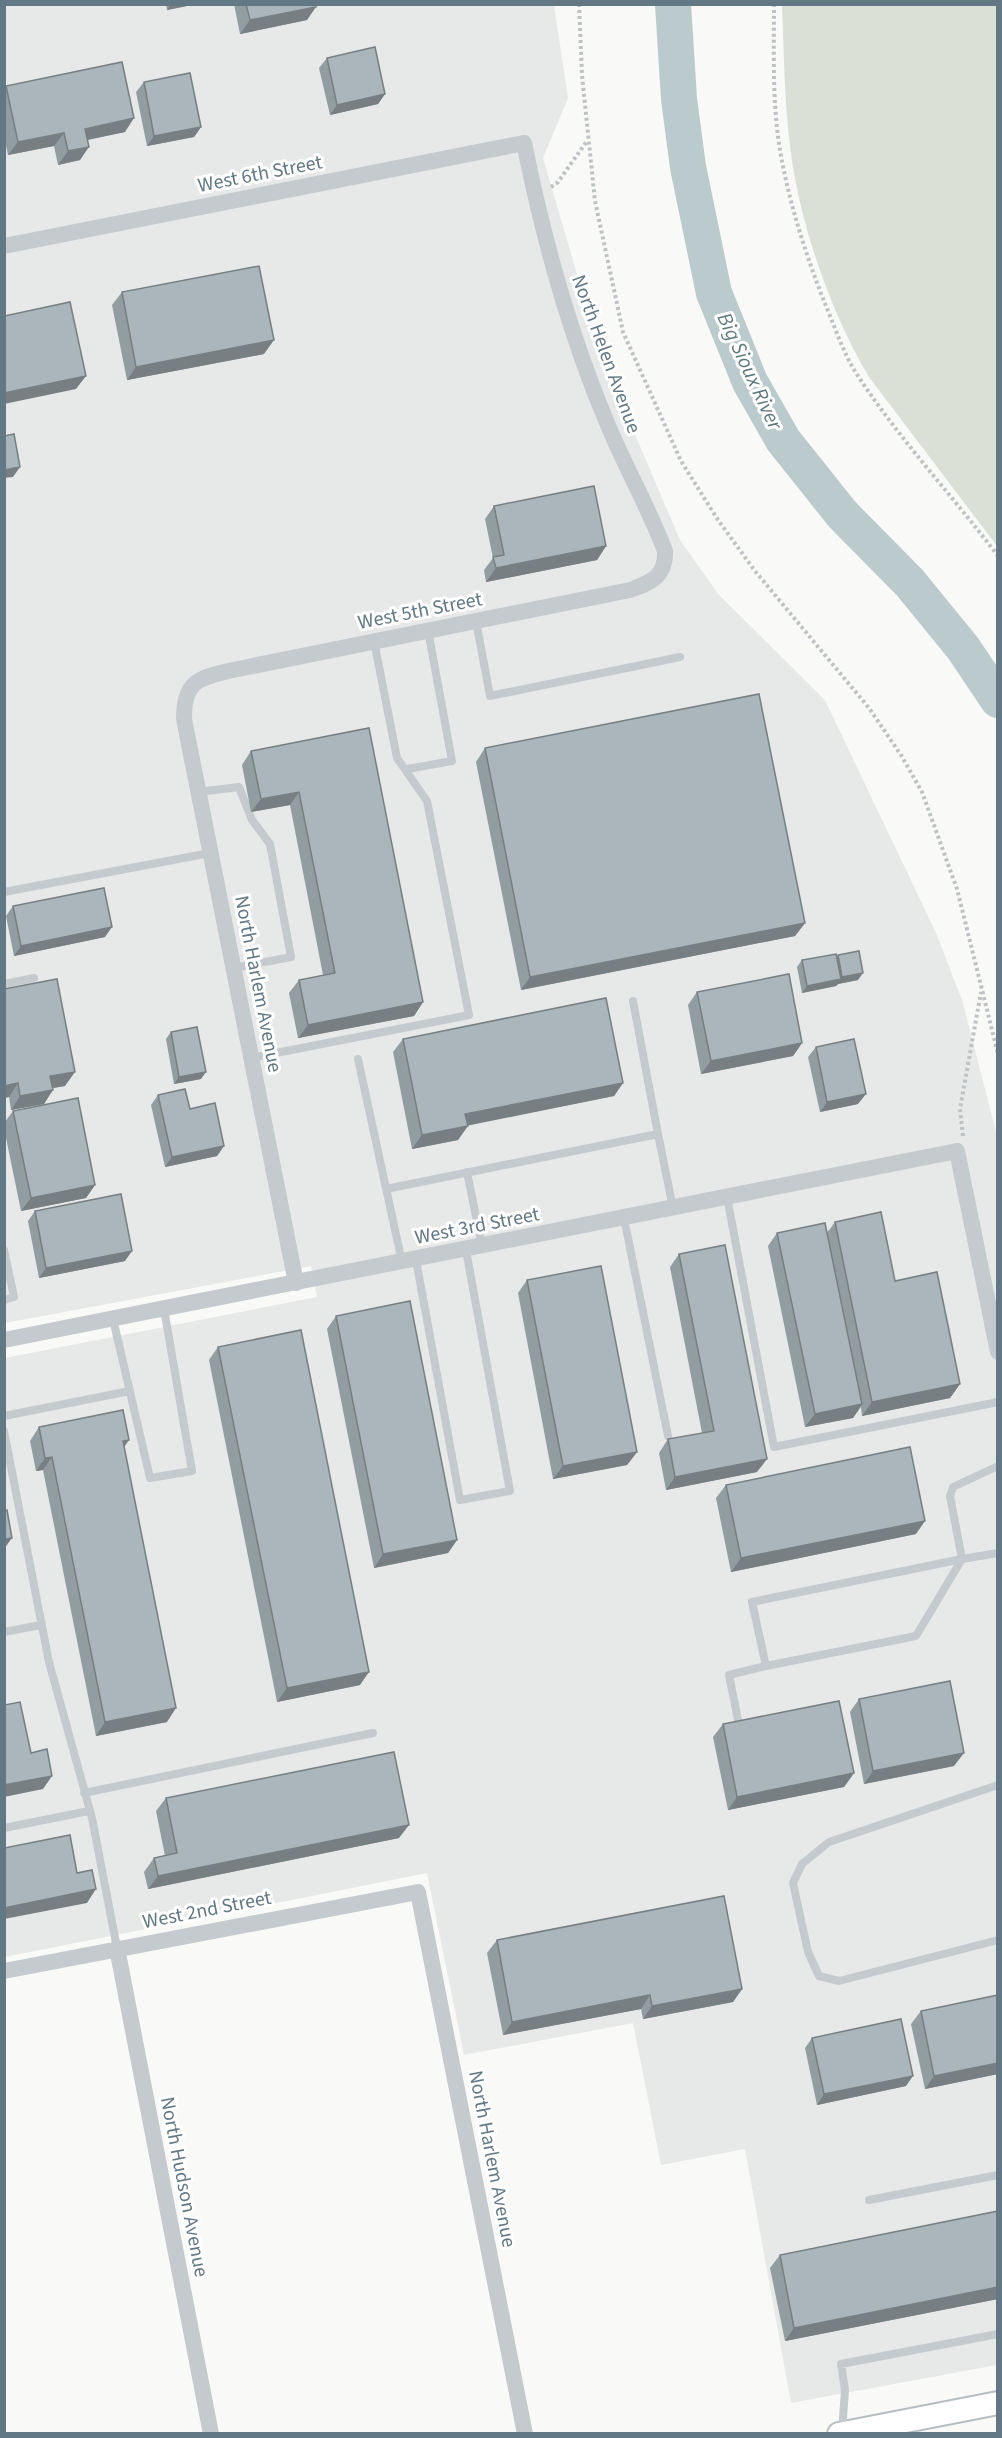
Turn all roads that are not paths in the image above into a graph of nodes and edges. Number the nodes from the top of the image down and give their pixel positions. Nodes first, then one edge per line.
1 (524, 143) joint
2 (4, 246) edge
3 (663, 572) joint
4 (476, 621) junction
5 (428, 630) junction
6 (374, 641) junction
7 (681, 657) dead end
8 (186, 693) joint
9 (407, 769) junction
10 (198, 792) junction
11 (210, 853) junction
12 (4, 892) edge
13 (234, 968) junction
14 (34, 978) dead end
15 (4, 984) edge
16 (633, 1001) dead end
17 (251, 1058) junction
18 (358, 1059) dead end
19 (658, 1134) junction
20 (467, 1172) junction
21 (386, 1189) junction
22 (727, 1197) junction
23 (673, 1208) junction
24 (624, 1218) junction
25 (474, 1248) junction
26 (4, 1250) edge
27 (409, 1261) junction
28 (296, 1283) junction
29 (4, 1300) edge
30 (164, 1309) junction
31 (113, 1319) junction
32 (4, 1340) edge
33 (998, 1352) edge
34 (130, 1391) junction
35 (998, 1402) edge
36 (4, 1416) edge
37 (4, 1431) edge
38 (668, 1436) edge
39 (998, 1466) edge
40 (998, 1553) edge
41 (962, 1559) junction
42 (41, 1624) junction
43 (4, 1632) edge
44 (766, 1666) junction
45 (738, 1720) edge
46 (373, 1733) dead end
47 (998, 1785) edge
48 (84, 1793) junction
49 (89, 1811) junction
50 (4, 1828) edge
51 (418, 1892) joint
52 (998, 1940) edge
53 (117, 1948) junction
54 (4, 1971) edge
55 (998, 2175) edge
56 (869, 2200) dead end
57 (998, 2334) edge
58 (998, 2403) edge
59 (211, 2433) edge
60 (525, 2433) edge
61 (841, 2433) edge

1 - 2 street, West 6th Street
1 - 3 street, North Helen Avenue
3 - 4 street, West 5th Street
4 - 5 street, West 5th Street
4 - 7 lane
5 - 6 street, West 5th Street
5 - 9 lane
6 - 8 street, West 5th Street
6 - 9 lane
8 - 10 street, North Harlem Avenue
9 - 17 lane
10 - 11 street, North Harlem Avenue
10 - 13 lane
11 - 12 lane
11 - 13 street, North Harlem Avenue
13 - 17 street, North Harlem Avenue
14 - 15 lane
16 - 19 lane
17 - 28 street, North Harlem Avenue
18 - 21 lane
19 - 20 lane
19 - 23 lane
20 - 21 lane
20 - 25 lane
21 - 27 lane
22 - 23 street, West 3rd Street
22 - 33 street, West 3rd Street
22 - 35 lane
23 - 24 street, West 3rd Street
24 - 25 street, West 3rd Street
24 - 38 lane
25 - 27 street, West 3rd Street
25 - 27 lane
26 - 29 lane
27 - 28 street, West 3rd Street
28 - 30 street, West 3rd Street
30 - 31 street, West 3rd Street
30 - 34 lane
31 - 32 street, West 3rd Street
31 - 34 lane
34 - 36 lane
37 - 42 lane
39 - 41 lane
40 - 41 lane
41 - 44 lane
41 - 44 lane
42 - 43 lane
42 - 48 lane
44 - 45 lane
46 - 48 lane
47 - 52 lane
48 - 49 lane
49 - 50 lane
49 - 53 lane
51 - 53 street, West 2nd Street
51 - 60 street, North Harlem Avenue
53 - 54 street, West 2nd Street
53 - 59 street, North Hudson Avenue
55 - 56 lane
57 - 61 lane
58 - 61 main road

